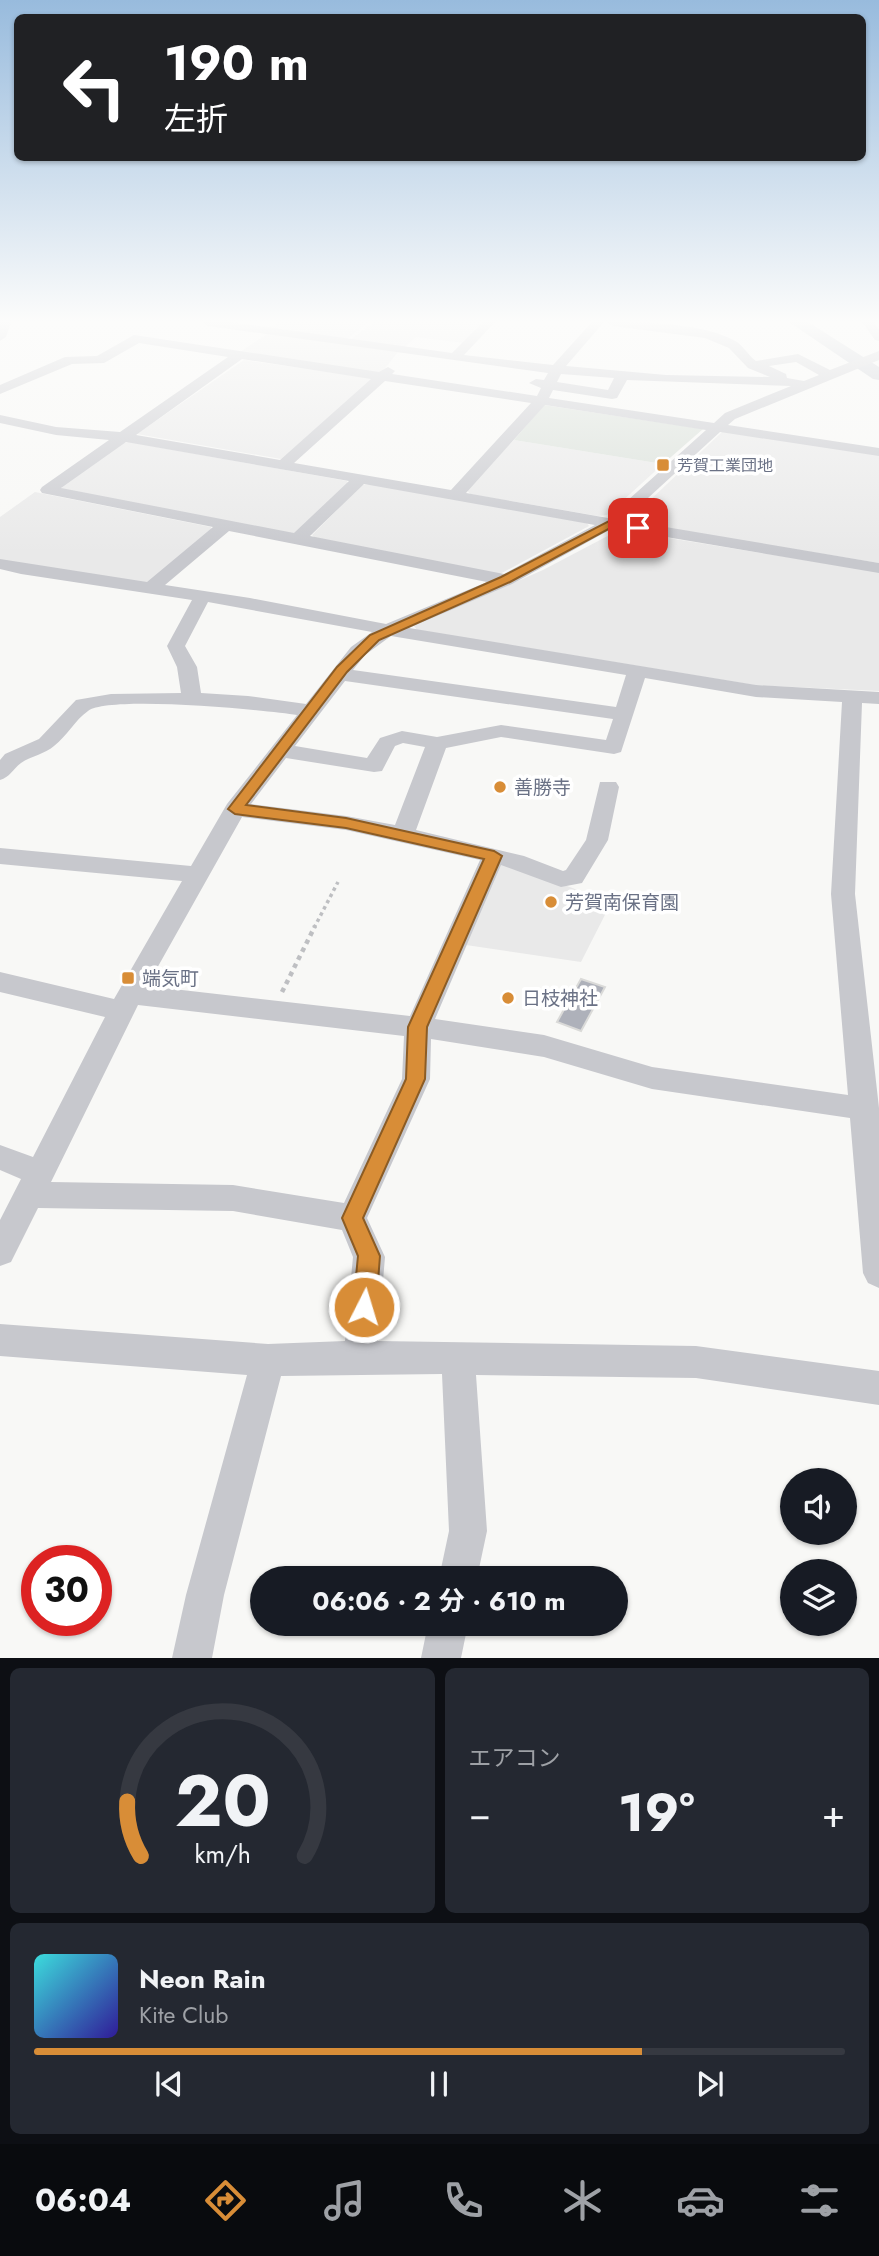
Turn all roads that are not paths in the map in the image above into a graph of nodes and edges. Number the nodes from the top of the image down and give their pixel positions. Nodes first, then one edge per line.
1 (177, 399) edge
2 (357, 399) edge
3 (530, 399) edge
4 (761, 399) edge
5 (541, 401) junction
6 (0, 419) edge
7 (716, 428) junction
8 (124, 437) junction
9 (879, 452) edge
10 (284, 464) junction
11 (361, 478) junction
12 (455, 495) junction
13 (611, 523) junction
14 (226, 525) junction
15 (298, 539) junction
16 (0, 564) edge
17 (879, 568) edge
18 (506, 580) junction
19 (152, 587) junction
20 (203, 595) junction
21 (388, 630) junction
22 (637, 672) junction
23 (339, 674) junction
24 (852, 697) junction
25 (879, 698) edge
26 (192, 699) junction
27 (310, 711) junction
28 (624, 714) junction
29 (437, 743) junction
30 (0, 745) edge
31 (279, 750) junction
32 (26, 754) junction
33 (0, 773) edge
34 (608, 788) dead end
35 (235, 809) junction
36 (403, 834) junction
37 (0, 856) edge
38 (494, 856) junction
39 (199, 875) junction
40 (0, 982) edge
41 (126, 1003) junction
42 (418, 1027) junction
43 (865, 1109) junction
44 (0, 1157) edge
45 (33, 1184) junction
46 (352, 1218) junction
47 (0, 1252) edge
48 (879, 1273) edge
49 (0, 1340) edge
50 (360, 1357) junction
51 (458, 1358) junction
52 (268, 1360) junction
53 (879, 1388) edge
54 (461, 1566) edge
55 (446, 1636) edge
56 (192, 1657) edge
57 (441, 1657) edge

1 - 8 street
2 - 10 street
3 - 5 street
4 - 7 street
5 - 7 street
5 - 12 street
6 - 8 street
7 - 9 street
7 - 13 street
8 - 10 street
8 - 14 street
10 - 11 street
11 - 12 street
11 - 15 street
12 - 13 street
13 - 17 street
13 - 18 street
14 - 15 street
14 - 19 street
15 - 18 street
16 - 19 street
18 - 21 street
19 - 20 street
20 - 21 street
20 - 26 street
21 - 22 street
21 - 23 street
22 - 24 street
22 - 28 street
23 - 27 street
23 - 28 street
24 - 25 street
24 - 43 street
26 - 27 street
26 - 32 street
27 - 31 street
28 - 29 street
29 - 31 street
29 - 36 street
30 - 32 street
31 - 35 street
32 - 33 street
34 - 38 street
35 - 36 street
35 - 39 street
36 - 38 street
37 - 39 street
38 - 42 street
39 - 41 street
40 - 41 street
41 - 42 street
41 - 45 street
42 - 43 street
42 - 46 street
43 - 48 street
44 - 45 street
45 - 46 street
45 - 47 street
46 - 50 street
49 - 52 street
50 - 51 street
50 - 52 street
51 - 53 street
51 - 54 street
52 - 56 street
55 - 57 street

